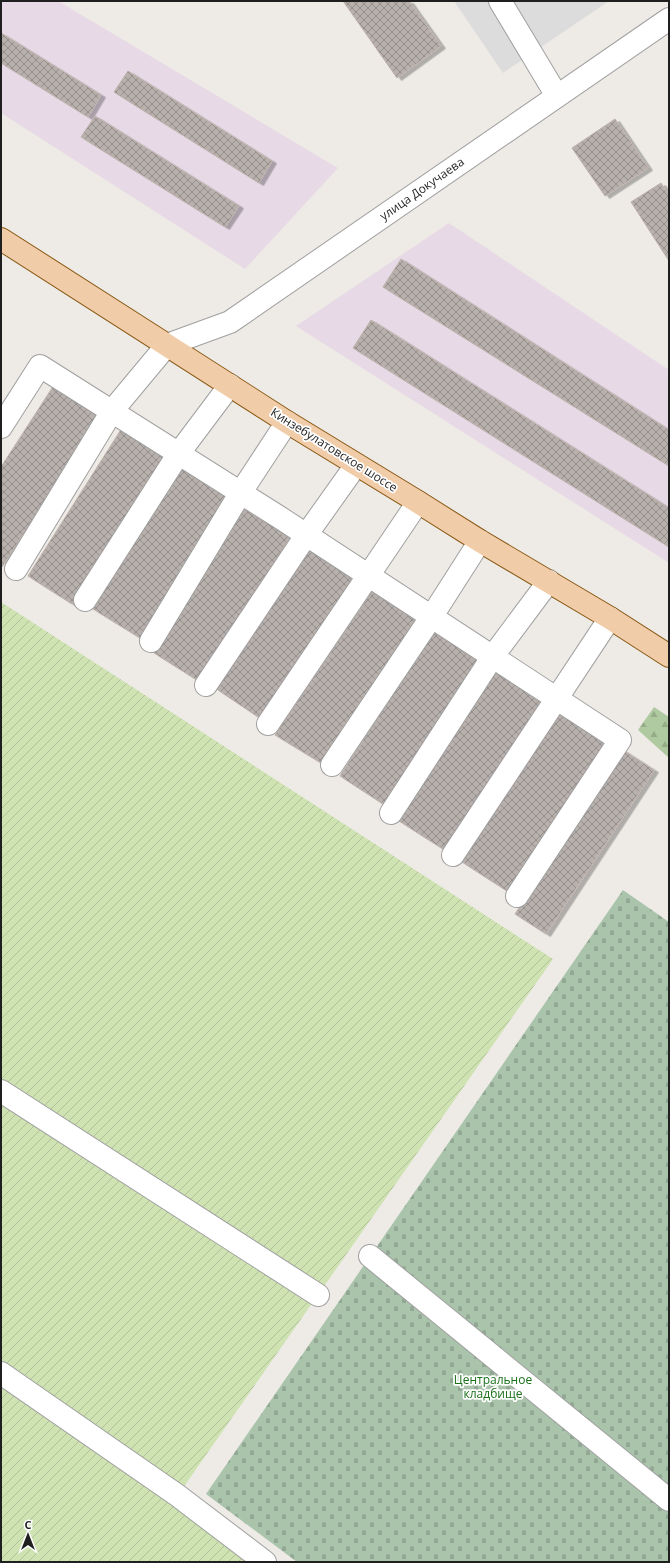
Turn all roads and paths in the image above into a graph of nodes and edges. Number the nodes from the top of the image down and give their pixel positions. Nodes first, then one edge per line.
1 (500, 1) edge
2 (669, 19) edge
3 (556, 96) junction
4 (1, 239) edge
5 (167, 345) junction
6 (230, 385) junction
7 (112, 411) junction
8 (287, 422) junction
9 (1, 427) edge
10 (179, 453) junction
11 (356, 465) junction
12 (241, 492) junction
13 (418, 502) junction
14 (307, 534) junction
15 (480, 541) junction
16 (16, 569) dead end
17 (369, 575) junction
18 (549, 581) junction
19 (85, 600) dead end
20 (432, 616) junction
21 (610, 618) junction
22 (151, 641) dead end
23 (493, 656) junction
24 (669, 656) edge
25 (206, 685) dead end
26 (557, 698) junction
27 (268, 724) dead end
28 (332, 765) dead end
29 (391, 813) dead end
30 (453, 855) dead end
31 (517, 896) dead end
32 (1, 1091) edge
33 (370, 1256) dead end
34 (318, 1295) dead end
35 (1, 1373) edge
36 (669, 1500) edge
37 (265, 1562) edge

1 - 3 street
2 - 3 street, улица Докучаева
3 - 5 street, улица Докучаева
4 - 5 main road, Кинзебулатовское шоссе
5 - 6 main road, Кинзебулатовское шоссе
5 - 7 street
6 - 8 main road, Кинзебулатовское шоссе
6 - 10 street
7 - 9 street
7 - 10 street
7 - 16 street
8 - 11 main road, Кинзебулатовское шоссе
8 - 12 street
10 - 12 street
10 - 19 street
11 - 13 main road, Кинзебулатовское шоссе
11 - 14 street
12 - 14 street
12 - 22 street
13 - 15 main road, Кинзебулатовское шоссе
13 - 17 street
14 - 17 street
14 - 25 street
15 - 18 main road, Кинзебулатовское шоссе
15 - 20 street
17 - 20 street
17 - 27 street
18 - 21 main road, Кинзебулатовское шоссе
18 - 23 street
20 - 23 street
20 - 28 street
21 - 24 main road, Кинзебулатовское шоссе
21 - 26 street
23 - 26 street
23 - 29 street
26 - 30 street
26 - 31 street
32 - 34 street
33 - 36 street
35 - 37 street

